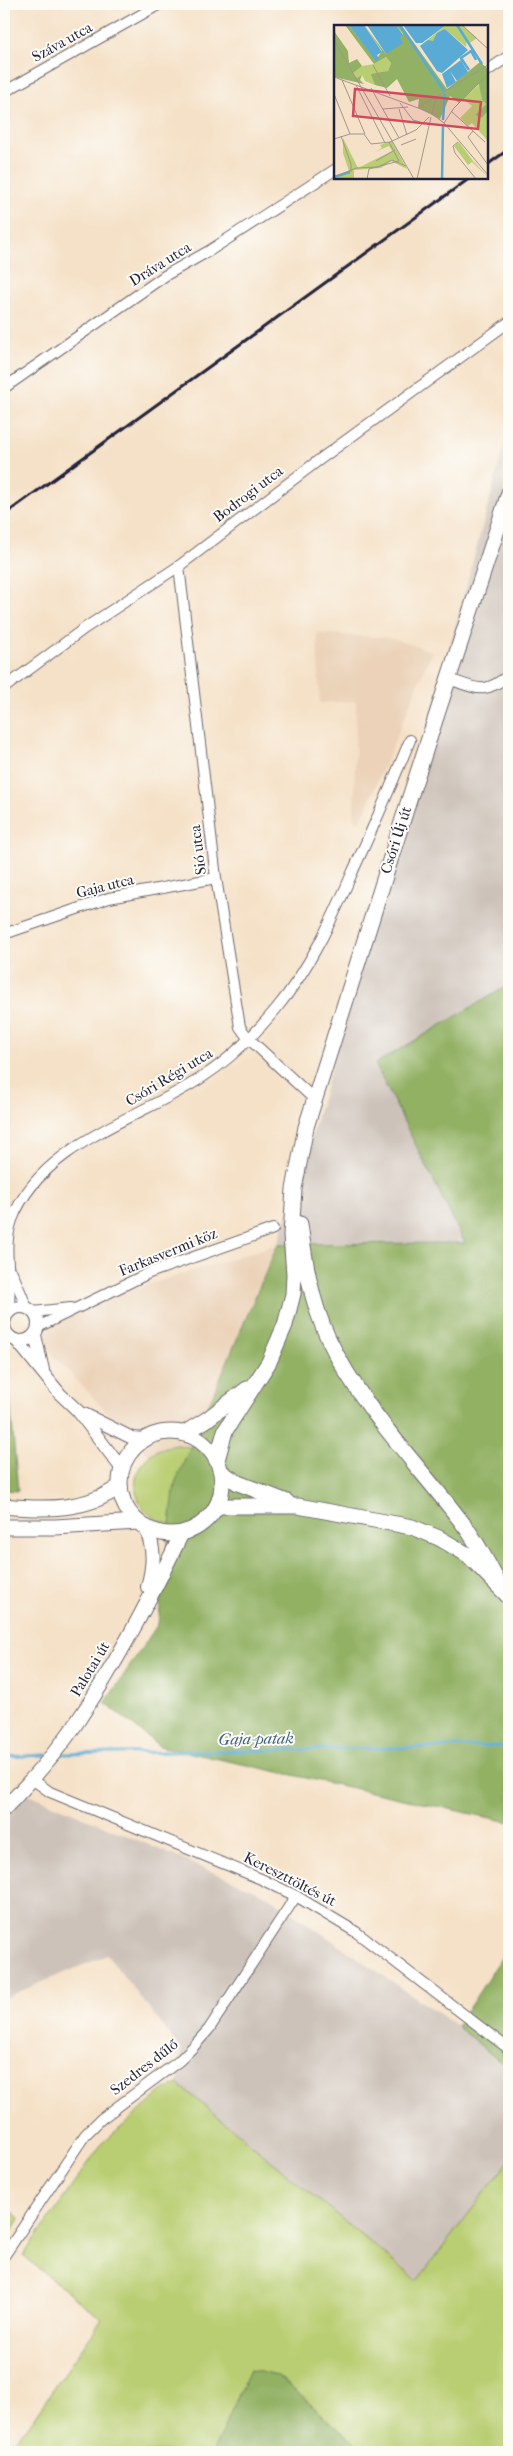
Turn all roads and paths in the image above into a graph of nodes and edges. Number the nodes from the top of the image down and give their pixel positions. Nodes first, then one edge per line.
1 (160, 4) edge
2 (509, 56) edge
3 (488, 70) edge
4 (4, 92) edge
5 (334, 170) edge
6 (509, 322) edge
7 (4, 388) edge
8 (509, 493) edge
9 (179, 566) junction
10 (509, 675) edge
11 (449, 679) junction
12 (4, 688) edge
13 (410, 740) dead end
14 (216, 878) junction
15 (4, 934) edge
16 (248, 1038) junction
17 (314, 1099) junction
18 (294, 1189) junction
19 (273, 1230) dead end
20 (7, 1256) junction
21 (77, 1307) junction
22 (30, 1310) junction
23 (6, 1316) edge
24 (36, 1331) junction
25 (11, 1338) edge
26 (44, 1372) junction
27 (254, 1383) junction
28 (78, 1411) junction
29 (185, 1433) junction
30 (145, 1439) junction
31 (219, 1466) junction
32 (122, 1469) junction
33 (120, 1486) junction
34 (4, 1506) edge
35 (217, 1506) junction
36 (298, 1506) junction
37 (142, 1525) junction
38 (4, 1526) edge
39 (182, 1533) junction
40 (499, 1584) junction
41 (509, 1596) edge
42 (136, 1624) junction
43 (35, 1776) junction
44 (4, 1810) edge
45 (296, 1896) junction
46 (509, 2049) edge
47 (4, 2256) edge

1 - 4 street, Száva utca
2 - 3 street
5 - 7 street, Dráva utca
6 - 9 street, Bodrogi utca
8 - 11 main road, Csóri Új út
9 - 12 street, Bodrogi utca
9 - 14 street, Sió utca
10 - 11 street
11 - 17 main road, Csóri Új út
13 - 16 street, Csóri Régi utca
14 - 15 street, Gaja utca
14 - 16 street, Sió utca
16 - 17 street, Sió utca
16 - 20 street, Csóri Régi utca
17 - 18 main road, Csóri Új út
18 - 27 main road
18 - 40 main road
19 - 21 street, Farkasvermi köz
20 - 22 street, Csóri Régi utca
20 - 23 street, Csóri Régi utca
21 - 22 street, Farkasvermi köz
21 - 24 street, Farkasvermi köz
22 - 23 street
22 - 24 street
23 - 25 street
24 - 25 street
24 - 26 street
25 - 26 street
26 - 28 street
27 - 29 main road
27 - 31 main road
28 - 30 street
28 - 32 street
29 - 30 main road
29 - 31 main road
30 - 32 main road
31 - 35 main road
31 - 36 main road
32 - 33 main road
33 - 34 main road
33 - 37 main road
35 - 36 main road
35 - 39 main road
36 - 40 main road
37 - 38 main road
37 - 39 main road
37 - 42 main road, Palotai út
39 - 42 main road, Palotai út
40 - 41 main road
42 - 43 main road, Palotai út
43 - 44 main road
43 - 45 street, Kereszttöltés út
45 - 46 street, Kereszttöltés út
45 - 47 street, Szedres dűlő

